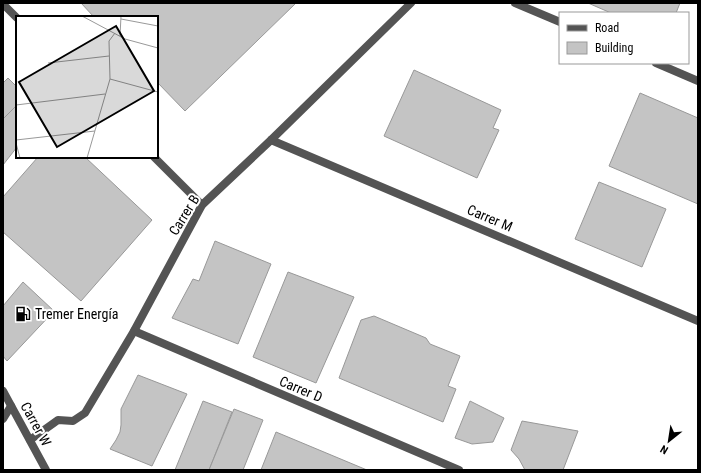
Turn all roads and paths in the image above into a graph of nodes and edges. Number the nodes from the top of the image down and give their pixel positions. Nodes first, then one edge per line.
1 (411, 3) edge
2 (515, 3) edge
3 (3, 4) edge
4 (16, 17) edge
5 (559, 22) edge
6 (658, 64) edge
7 (698, 81) edge
8 (271, 140) junction
9 (155, 158) edge
10 (202, 206) junction
11 (698, 321) edge
12 (134, 331) junction
13 (3, 390) edge
14 (11, 406) junction
15 (3, 419) edge
16 (30, 440) junction
17 (46, 470) edge
18 (459, 470) edge

1 - 8 street, Carrer B
2 - 5 street
3 - 4 street
6 - 7 street
8 - 10 street, Carrer B
8 - 11 street, Carrer M
9 - 10 street
10 - 12 street, Carrer B
12 - 16 street, Carrer B
12 - 18 street, Carrer D
13 - 14 street, Carrer W
14 - 15 street
14 - 16 street, Carrer W
16 - 17 street, Carrer W

